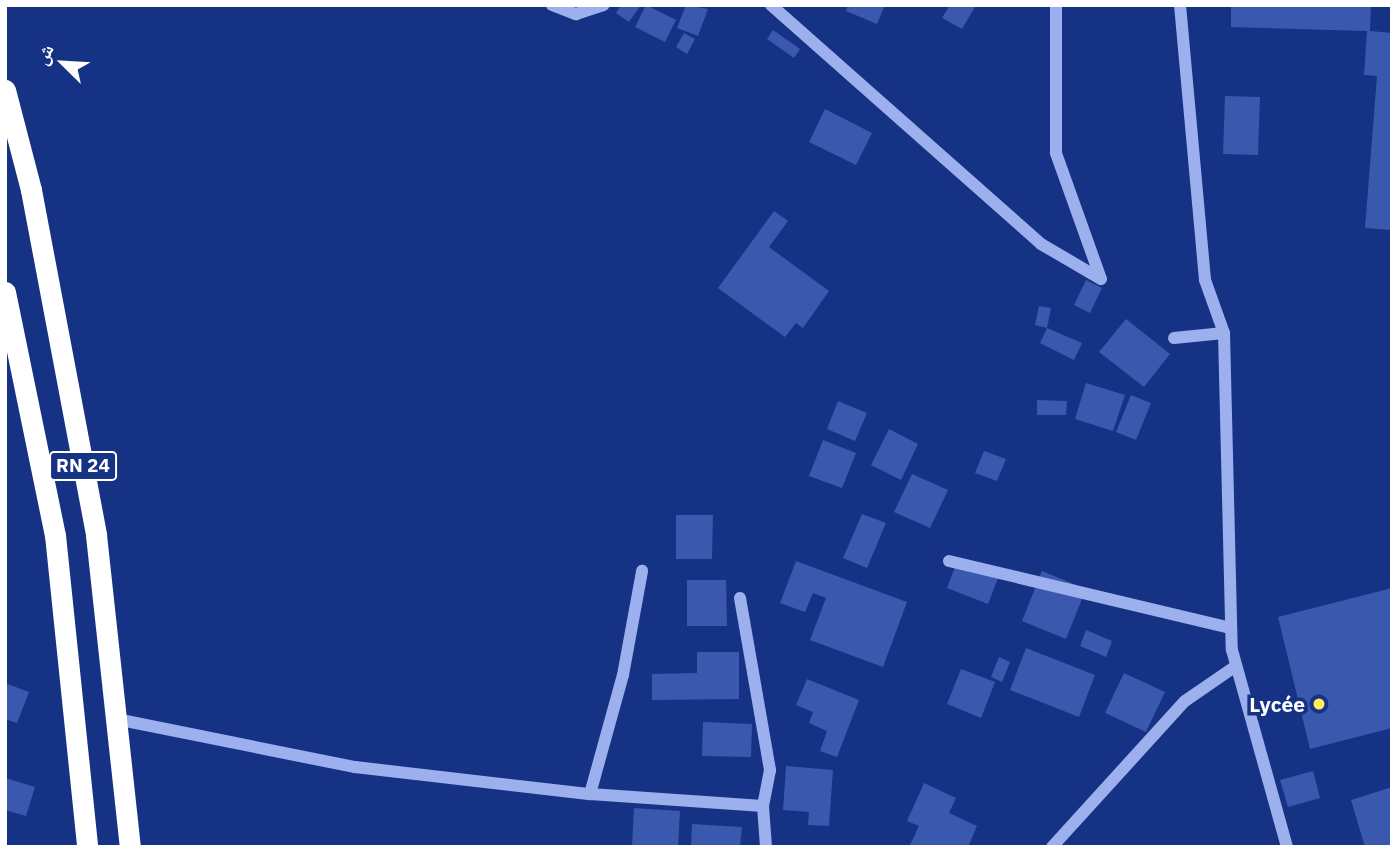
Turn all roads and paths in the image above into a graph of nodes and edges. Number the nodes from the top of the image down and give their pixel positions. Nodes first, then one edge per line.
1 (552, 5) edge
2 (604, 5) edge
3 (771, 5) edge
4 (1056, 5) edge
5 (1180, 5) edge
6 (5, 90) edge
7 (5, 292) edge
8 (1224, 333) junction
9 (1174, 338) dead end
10 (949, 561) dead end
11 (642, 571) dead end
12 (740, 598) dead end
13 (1231, 628) junction
14 (1236, 666) junction
15 (116, 719) junction
16 (590, 794) junction
17 (763, 806) junction
18 (88, 847) edge
19 (130, 847) edge
20 (766, 847) edge
21 (1052, 847) edge
22 (1287, 847) edge

1 - 2 street
3 - 4 street
5 - 8 street
6 - 15 highway, RN 24
7 - 18 highway, RN 24
8 - 9 street
8 - 13 street
10 - 13 street
11 - 16 street
12 - 17 street
13 - 14 street
14 - 21 street
14 - 22 street
15 - 16 street
15 - 19 highway, RN 24
16 - 17 street
17 - 20 street

